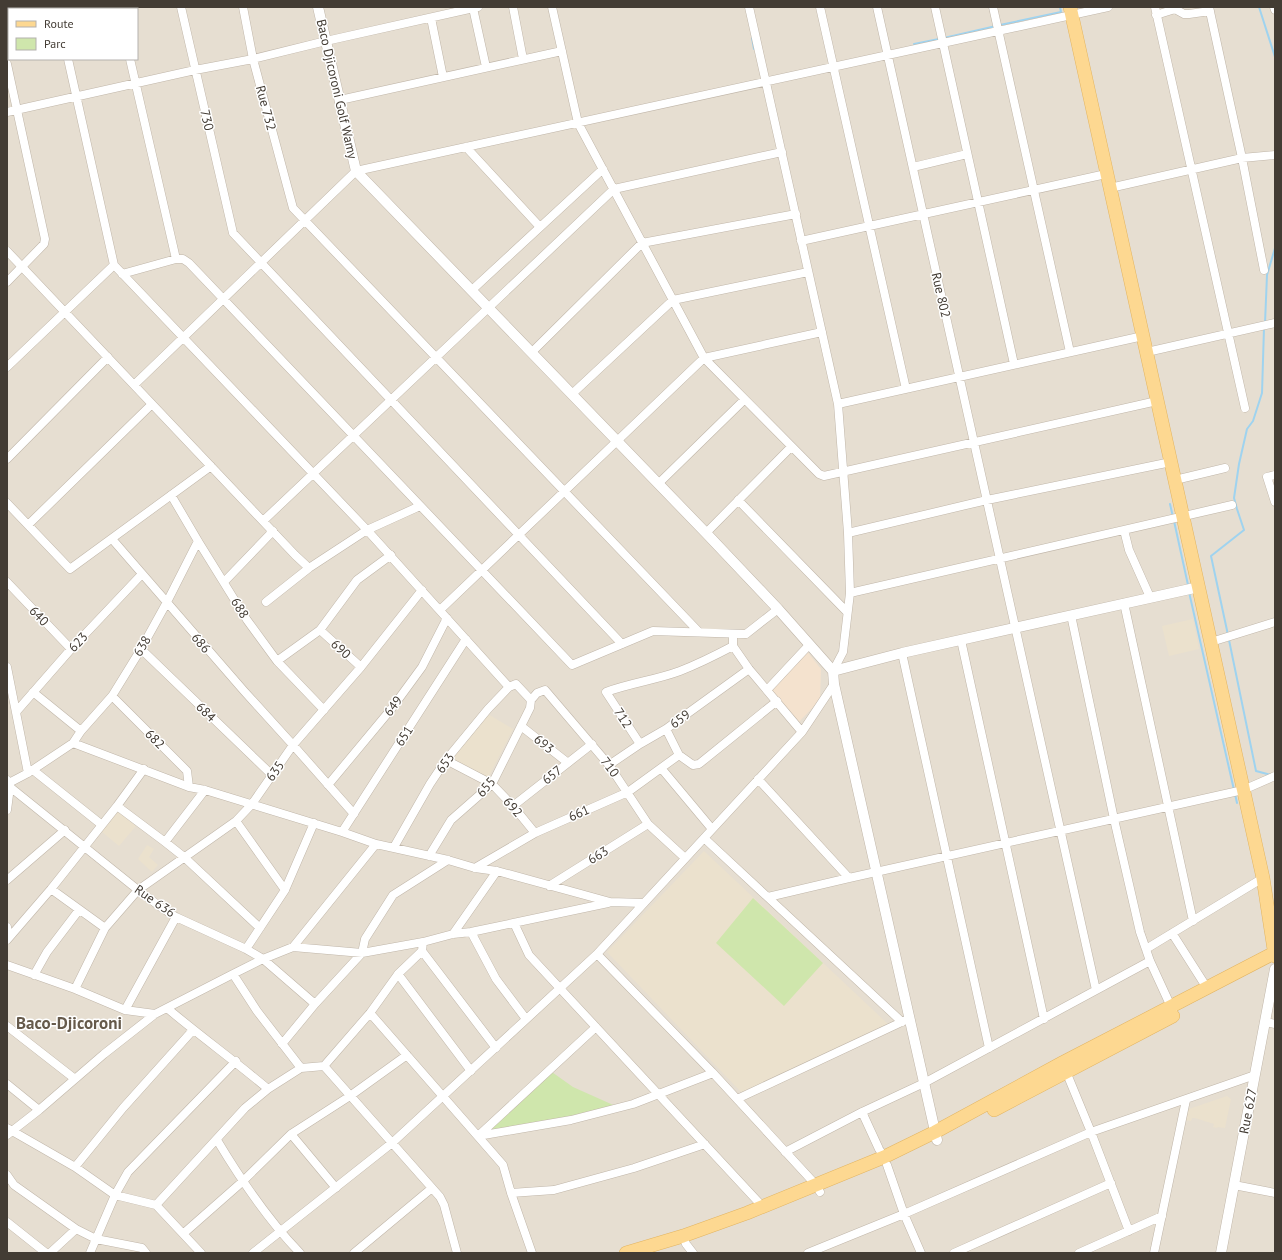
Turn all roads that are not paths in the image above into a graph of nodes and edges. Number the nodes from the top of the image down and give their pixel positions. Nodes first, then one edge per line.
1 (181, 7) edge
2 (243, 7) edge
3 (318, 7) edge
4 (513, 7) edge
5 (552, 7) edge
6 (749, 7) edge
7 (820, 7) edge
8 (877, 7) edge
9 (935, 7) edge
10 (993, 7) edge
11 (1108, 7) edge
12 (1274, 7) edge
13 (475, 8) edge
14 (1209, 9) edge
15 (1275, 10) edge
16 (1071, 11) edge
17 (1156, 11) edge
18 (431, 18) junction
19 (998, 31) junction
20 (326, 41) junction
21 (943, 43) junction
22 (562, 51) junction
23 (888, 55) junction
24 (253, 59) junction
25 (523, 59) junction
26 (68, 60) edge
27 (130, 60) edge
28 (7, 64) edge
29 (486, 67) junction
30 (834, 67) junction
31 (195, 70) junction
32 (443, 77) junction
33 (766, 82) junction
34 (136, 83) junction
35 (77, 97) junction
36 (340, 100) junction
37 (17, 110) junction
38 (7, 112) edge
39 (578, 122) junction
40 (466, 147) junction
41 (782, 152) junction
42 (967, 154) junction
43 (1275, 155) edge
44 (1242, 158) junction
45 (913, 167) junction
46 (603, 169) junction
47 (1191, 170) junction
48 (356, 171) junction
49 (1106, 174) junction
50 (1110, 188) junction
51 (614, 189) junction
52 (1034, 190) junction
53 (978, 202) junction
54 (796, 214) junction
55 (923, 214) junction
56 (305, 220) junction
57 (869, 226) junction
58 (540, 227) junction
59 (802, 241) junction
60 (642, 243) junction
61 (7, 251) edge
62 (176, 259) junction
63 (261, 263) junction
64 (114, 265) junction
65 (22, 267) junction
66 (1264, 270) dead end
67 (808, 272) junction
68 (122, 274) junction
69 (7, 282) edge
70 (472, 290) junction
71 (223, 299) junction
72 (673, 300) junction
73 (488, 307) junction
74 (65, 312) junction
75 (1275, 323) edge
76 (822, 332) junction
77 (1228, 334) junction
78 (1143, 336) junction
79 (183, 338) junction
80 (532, 352) junction
81 (1070, 352) junction
82 (1147, 352) junction
83 (108, 357) junction
84 (436, 357) junction
85 (704, 358) junction
86 (1014, 364) junction
87 (7, 367) edge
88 (960, 377) junction
89 (134, 385) junction
90 (906, 388) junction
91 (572, 394) junction
92 (391, 400) junction
93 (744, 400) junction
94 (1157, 401) junction
95 (152, 404) junction
96 (838, 404) junction
97 (1245, 408) dead end
98 (353, 435) junction
99 (617, 441) junction
100 (974, 442) junction
101 (791, 447) junction
102 (7, 459) edge
103 (1171, 462) junction
104 (211, 466) junction
105 (1225, 468) dead end
106 (843, 471) junction
107 (313, 473) junction
108 (1271, 476) edge
109 (1175, 480) junction
110 (658, 484) junction
111 (564, 492) junction
112 (171, 496) junction
113 (738, 500) junction
114 (987, 500) junction
115 (7, 502) edge
116 (1275, 502) edge
117 (1232, 505) dead end
118 (420, 506) junction
119 (1183, 516) junction
120 (263, 521) junction
121 (28, 525) junction
122 (367, 530) junction
123 (1124, 530) junction
124 (273, 531) junction
125 (706, 533) junction
126 (848, 533) junction
127 (519, 535) junction
128 (112, 539) junction
129 (198, 541) junction
130 (390, 555) junction
131 (1000, 558) junction
132 (309, 568) junction
133 (481, 570) junction
134 (142, 574) junction
135 (7, 582) edge
136 (224, 582) junction
137 (1199, 587) junction
138 (422, 590) junction
139 (850, 593) junction
140 (1150, 597) junction
141 (167, 602) junction
142 (266, 602) dead end
143 (1124, 603) junction
144 (778, 609) junction
145 (440, 610) junction
146 (847, 612) junction
147 (1071, 615) junction
148 (447, 618) junction
149 (1275, 623) edge
150 (1015, 627) junction
151 (320, 630) junction
152 (699, 632) junction
153 (733, 634) junction
154 (466, 639) junction
155 (961, 640) junction
156 (1211, 642) junction
157 (622, 644) junction
158 (809, 645) junction
159 (733, 646) junction
160 (71, 649) junction
161 (141, 649) junction
162 (902, 653) junction
163 (277, 661) junction
164 (7, 667) edge
165 (361, 667) junction
166 (749, 669) junction
167 (833, 671) junction
168 (834, 684) junction
169 (508, 687) junction
170 (767, 690) junction
171 (33, 692) junction
172 (112, 696) junction
173 (531, 700) junction
174 (777, 701) junction
175 (324, 710) junction
176 (16, 712) junction
177 (521, 726) junction
178 (666, 729) junction
179 (81, 731) junction
180 (802, 732) junction
181 (73, 743) junction
182 (592, 744) junction
183 (640, 744) junction
184 (293, 745) junction
185 (679, 755) junction
186 (446, 760) junction
187 (568, 763) junction
188 (610, 765) junction
189 (661, 768) junction
190 (144, 769) junction
191 (30, 771) junction
192 (272, 775) junction
193 (1275, 776) edge
194 (758, 779) junction
195 (8, 784) edge
196 (492, 784) junction
197 (328, 785) junction
198 (189, 786) junction
199 (205, 790) junction
200 (1243, 790) junction
201 (628, 792) junction
202 (252, 804) junction
203 (117, 806) junction
204 (513, 806) junction
205 (1168, 807) junction
206 (7, 810) edge
207 (354, 814) junction
208 (1114, 819) junction
209 (236, 821) junction
210 (314, 823) junction
211 (102, 824) junction
212 (648, 824) junction
213 (712, 829) junction
214 (65, 830) junction
215 (1060, 831) junction
216 (342, 832) junction
217 (535, 833) junction
218 (704, 838) junction
219 (165, 842) junction
220 (1005, 843) junction
221 (376, 844) junction
222 (84, 846) junction
223 (394, 847) junction
224 (428, 856) junction
225 (946, 856) junction
226 (184, 857) junction
227 (685, 858) junction
228 (448, 860) junction
229 (475, 868) junction
230 (497, 871) junction
231 (876, 872) junction
232 (849, 878) junction
233 (1263, 878) junction
234 (7, 880) edge
235 (549, 886) junction
236 (51, 889) junction
237 (138, 890) junction
238 (285, 890) junction
239 (768, 897) junction
240 (610, 902) junction
241 (644, 903) junction
242 (79, 910) junction
243 (176, 917) junction
244 (1193, 921) junction
245 (514, 922) junction
246 (7, 927) edge
247 (105, 928) junction
248 (260, 928) junction
249 (471, 932) junction
250 (454, 934) junction
251 (1172, 934) junction
252 (8, 938) edge
253 (423, 942) junction
254 (293, 947) junction
255 (246, 948) junction
256 (1146, 949) junction
257 (422, 951) junction
258 (362, 953) junction
259 (597, 954) junction
260 (1275, 957) edge
261 (263, 959) junction
262 (1150, 961) junction
263 (7, 965) edge
264 (1275, 969) edge
265 (233, 974) junction
266 (398, 974) junction
267 (34, 975) junction
268 (560, 988) junction
269 (1207, 988) junction
270 (75, 989) junction
271 (1096, 990) junction
272 (315, 1004) junction
273 (167, 1008) junction
274 (125, 1010) junction
275 (1173, 1011) junction
276 (155, 1014) junction
277 (370, 1014) junction
278 (1044, 1018) junction
279 (526, 1019) junction
280 (906, 1021) junction
281 (1270, 1023) edge
282 (7, 1026) edge
283 (596, 1027) junction
284 (193, 1030) junction
285 (282, 1044) junction
286 (496, 1048) junction
287 (989, 1048) junction
288 (407, 1055) junction
289 (236, 1062) junction
290 (324, 1066) junction
291 (1064, 1067) junction
292 (302, 1068) junction
293 (471, 1071) junction
294 (713, 1073) junction
295 (1255, 1075) junction
296 (75, 1079) junction
297 (924, 1083) junction
298 (7, 1084) edge
299 (268, 1089) junction
300 (659, 1095) junction
301 (350, 1096) junction
302 (443, 1096) junction
303 (737, 1099) junction
304 (1186, 1100) junction
305 (39, 1110) junction
306 (862, 1112) junction
307 (9, 1131) edge
308 (1091, 1132) junction
309 (292, 1134) junction
310 (478, 1136) junction
311 (936, 1136) junction
312 (217, 1140) junction
313 (392, 1143) junction
314 (705, 1144) junction
315 (785, 1152) junction
316 (885, 1161) junction
317 (75, 1167) junction
318 (7, 1175) edge
319 (242, 1182) junction
320 (1111, 1183) junction
321 (1234, 1185) junction
322 (336, 1188) junction
323 (432, 1188) junction
324 (818, 1189) junction
325 (511, 1193) junction
326 (1275, 1193) edge
327 (114, 1194) junction
328 (156, 1206) junction
329 (763, 1207) junction
330 (904, 1214) junction
331 (1162, 1216) junction
332 (7, 1222) edge
333 (76, 1229) junction
334 (1129, 1231) junction
335 (280, 1232) junction
336 (184, 1233) junction
337 (96, 1239) junction
338 (688, 1244) edge
339 (46, 1253) edge
340 (50, 1253) edge
341 (90, 1253) edge
342 (146, 1253) edge
343 (201, 1253) edge
344 (253, 1253) edge
345 (300, 1253) edge
346 (354, 1253) edge
347 (457, 1253) edge
348 (532, 1253) edge
349 (626, 1253) edge
350 (653, 1253) edge
351 (808, 1253) edge
352 (921, 1253) edge
353 (954, 1253) edge
354 (1079, 1253) edge
355 (1154, 1253) edge
356 (1220, 1253) edge

1 - 31 street, 730
2 - 24 street, Rue 732
3 - 20 street, Baco Djicoroni Golf Wamy
4 - 25 street
5 - 22 street
6 - 33 street
7 - 30 street
8 - 23 street, Rue 802
9 - 21 street
10 - 19 street
11 - 16 street
12 - 15 street
13 - 18 street
13 - 29 street
14 - 17 street
14 - 44 street
16 - 19 street
16 - 49 main road
17 - 47 street
18 - 20 street
18 - 32 street
19 - 21 street
19 - 52 street
20 - 24 street
20 - 36 street, Baco Djicoroni Golf Wamy
21 - 23 street
21 - 42 street
22 - 25 street
22 - 39 street
23 - 30 street
23 - 45 street, Rue 802
24 - 31 street
24 - 56 street, Rue 732
25 - 29 street
26 - 35 street
27 - 34 street
28 - 37 street
29 - 32 street
30 - 33 street
30 - 57 street
31 - 34 street
31 - 63 street, 730
32 - 36 street
33 - 39 street
33 - 41 street
34 - 35 street
34 - 62 street
35 - 37 street
35 - 64 street
36 - 48 street, Baco Djicoroni Golf Wamy
37 - 38 street
37 - 65 street
39 - 40 street
39 - 46 street
40 - 48 street
40 - 58 street
41 - 51 street
41 - 54 street
42 - 45 street
42 - 53 street
43 - 44 street
44 - 47 street
44 - 66 street
45 - 55 street, Rue 802
46 - 51 street
46 - 58 street
47 - 50 street
47 - 77 street
48 - 56 street
48 - 70 street
49 - 50 main road
49 - 52 street
50 - 78 main road
51 - 60 street
51 - 73 street
52 - 53 street
52 - 81 street
53 - 55 street
53 - 86 street
54 - 59 street
54 - 60 street
55 - 57 street
55 - 88 street, Rue 802
56 - 63 street
56 - 84 street
57 - 59 street
57 - 90 street
58 - 70 street
59 - 67 street
60 - 72 street
60 - 80 street
61 - 65 street
62 - 68 street
62 - 71 street
63 - 71 street
63 - 92 street
64 - 68 street
64 - 74 street
65 - 69 street
65 - 74 street
67 - 72 street
67 - 76 street
68 - 79 street
70 - 73 street
71 - 79 street
71 - 98 street
72 - 85 street
72 - 91 street
73 - 80 street
73 - 84 street
74 - 83 street
74 - 87 street
75 - 77 street
76 - 85 street
76 - 96 street
77 - 82 street
77 - 97 street
78 - 81 street
78 - 82 main road
79 - 89 street
79 - 107 street
80 - 91 street
81 - 86 street
82 - 94 main road
83 - 89 street
83 - 102 street
84 - 92 street
84 - 111 street
85 - 93 street
85 - 99 street
86 - 88 street
88 - 90 street
88 - 100 street, Rue 802
89 - 95 street
90 - 96 street
91 - 99 street
92 - 98 street
92 - 127 street
93 - 101 street
93 - 110 street
94 - 100 street
94 - 103 main road
95 - 104 street
95 - 121 street
96 - 106 street
98 - 107 street
98 - 118 street
99 - 110 street
99 - 111 street
100 - 106 street
100 - 114 street, Rue 802
101 - 106 street
101 - 113 street
103 - 109 main road
103 - 114 street
104 - 112 street
104 - 120 street
105 - 109 street
106 - 126 street
107 - 120 street
107 - 122 street
108 - 116 street
109 - 119 main road
110 - 125 street
111 - 127 street
111 - 152 street
112 - 128 street
112 - 129 street, 688
113 - 125 street
113 - 146 street
114 - 126 street
114 - 131 street, Rue 802
115 - 121 street
117 - 119 street
118 - 122 street
118 - 133 street
119 - 123 street
119 - 137 main road
120 - 124 street
121 - 128 street
122 - 130 street
122 - 132 street
123 - 131 street
123 - 140 street
124 - 132 street
124 - 136 street
125 - 144 street
126 - 139 street
127 - 133 street
127 - 157 street
128 - 134 street, 686
129 - 136 street, 688
129 - 141 street, 638
130 - 138 street
130 - 151 street
131 - 139 street
131 - 150 street, Rue 802
132 - 142 street
133 - 145 street
133 - 157 street
134 - 141 street, 686
134 - 160 street, 623
135 - 160 street, 640
136 - 163 street, 688
137 - 140 street
137 - 156 main road
138 - 145 street
138 - 165 street, 635
139 - 146 street
140 - 143 street
141 - 161 street, 638
141 - 184 street, 686
143 - 147 street
143 - 205 street
144 - 153 street
144 - 158 street
145 - 148 street
146 - 167 street
147 - 150 street
147 - 208 street
148 - 154 street
148 - 197 street, 649
149 - 156 street
150 - 155 street
150 - 215 street, Rue 802
151 - 163 street
151 - 165 street, 690
152 - 153 street
152 - 157 street
153 - 159 street
154 - 169 street
154 - 207 street, 651
155 - 162 street
155 - 220 street
156 - 200 main road
158 - 167 street
158 - 170 street
159 - 166 street
159 - 183 street, 712
160 - 171 street, 623
161 - 172 street, 638
161 - 192 street, 684
162 - 167 street
162 - 225 street
163 - 175 street, 688
164 - 176 street
165 - 175 street, 635
166 - 170 street
166 - 178 street, 659
167 - 168 street
168 - 180 street
168 - 231 street
169 - 173 street
169 - 186 street, 653
170 - 174 street
171 - 176 street, 623
171 - 179 street
172 - 179 street, 638
172 - 198 street, 682
173 - 177 street, 655
173 - 182 street, 710
174 - 180 street
174 - 185 street
175 - 184 street, 635
176 - 191 street
177 - 187 street, 693
177 - 196 street, 655
178 - 183 street, 659
178 - 185 street
179 - 181 street, 638
180 - 194 street
181 - 190 street
181 - 191 street
182 - 187 street, 657
182 - 188 street, 710
183 - 188 street, 659
184 - 192 street, 635
184 - 197 street, 686
185 - 189 street, 661
186 - 196 street, 692
186 - 223 street, 653
187 - 204 street, 657
188 - 201 street, 710
189 - 201 street, 661
189 - 213 street
190 - 198 street
190 - 203 street
191 - 195 street
191 - 211 street
192 - 202 street, 635
193 - 200 street
194 - 213 street
194 - 232 street
195 - 206 street
195 - 214 street, Rue 636
196 - 204 street, 692
196 - 224 street, 655
197 - 207 street, 686
198 - 199 street
199 - 202 street
199 - 219 street
200 - 205 street
200 - 233 main road
201 - 212 street, 710
201 - 217 street, 661
202 - 209 street, 635
202 - 210 street
203 - 211 street
203 - 219 street
204 - 217 street, 692
205 - 208 street
205 - 244 street
207 - 216 street, 651
208 - 215 street
208 - 256 street
209 - 226 street, 635
209 - 238 street
210 - 216 street
210 - 238 street
211 - 222 street
212 - 227 street, 710
212 - 235 street, 663
213 - 218 street
214 - 222 street, Rue 636
214 - 234 street
215 - 220 street
215 - 271 street, Rue 802
216 - 221 street
217 - 229 street, 661
218 - 227 street
218 - 239 street
219 - 226 street
220 - 225 street
220 - 278 street
221 - 223 street
221 - 254 street
222 - 236 street
222 - 237 street, Rue 636
223 - 224 street
224 - 228 street
225 - 231 street
225 - 287 street
226 - 237 street, 635
226 - 248 street
227 - 241 street
228 - 229 street
228 - 258 street
229 - 230 street
230 - 235 street
230 - 250 street
231 - 232 street
231 - 280 street
232 - 239 street
233 - 244 street
233 - 260 main road
235 - 240 street
236 - 242 street
236 - 252 street
237 - 243 street, Rue 636
237 - 247 street, 635
238 - 248 street
239 - 280 street
240 - 241 street
240 - 245 street
241 - 259 street
242 - 247 street
242 - 267 street
243 - 255 street, Rue 636
243 - 274 street
244 - 251 street
245 - 249 street
245 - 268 street
246 - 252 street
247 - 270 street, 635
248 - 255 street
249 - 250 street
249 - 279 street
250 - 253 street
251 - 256 street
251 - 269 street
253 - 257 street
253 - 258 street
254 - 258 street
254 - 261 street
255 - 261 street, Rue 636
256 - 262 street
257 - 266 street
257 - 286 street
258 - 272 street
259 - 268 street
259 - 294 street
260 - 269 main road
260 - 275 main road
261 - 265 street
261 - 272 street, Rue 636
262 - 271 street
262 - 275 street
263 - 267 street
264 - 281 street, Rue 627
265 - 273 street
265 - 285 street
266 - 277 street
266 - 293 street
267 - 270 street
268 - 279 street
268 - 283 street
269 - 275 main road
270 - 274 street
271 - 278 street
272 - 285 street
273 - 276 street
273 - 284 street
274 - 276 street
275 - 291 main road
276 - 296 street
277 - 288 street
277 - 290 street
278 - 287 street
279 - 286 street
280 - 297 street
280 - 303 street
281 - 295 street, Rue 627
282 - 296 street
283 - 300 street
283 - 310 street
284 - 289 street
284 - 317 street
285 - 292 street
286 - 293 street
287 - 297 street
288 - 301 street
288 - 302 street
289 - 299 street
289 - 327 street
290 - 292 street
290 - 301 street
291 - 308 street
291 - 311 main road
292 - 299 street
293 - 302 street
294 - 300 street
294 - 303 street
295 - 304 street
295 - 321 street, Rue 627
296 - 305 street
297 - 306 street
297 - 311 street
298 - 305 street
299 - 312 street
300 - 310 street
300 - 314 street
301 - 309 street
301 - 313 street
302 - 310 street
302 - 313 street
303 - 315 street
304 - 308 street
304 - 331 street
305 - 307 street
306 - 315 street
306 - 316 street
307 - 317 street
308 - 320 street
308 - 330 street
309 - 319 street
309 - 322 street
310 - 325 street
311 - 316 main road
312 - 319 street
312 - 328 street
313 - 322 street
313 - 323 street
314 - 325 street
314 - 329 street
315 - 324 street
316 - 324 main road
316 - 330 street
317 - 327 street
318 - 333 street
319 - 335 street
319 - 336 street
320 - 334 street
320 - 353 street
321 - 326 street
321 - 356 street, Rue 627
322 - 335 street
323 - 346 street
323 - 347 street
324 - 329 main road
324 - 338 main road
325 - 348 street
327 - 328 street
327 - 337 street
328 - 336 street
329 - 338 main road
330 - 351 street
330 - 352 street
331 - 334 street
331 - 355 street
332 - 339 street
333 - 337 street
333 - 340 street
334 - 354 street
335 - 344 street
335 - 345 street
336 - 343 street
337 - 341 street
337 - 342 street
338 - 349 main road
338 - 350 main road

